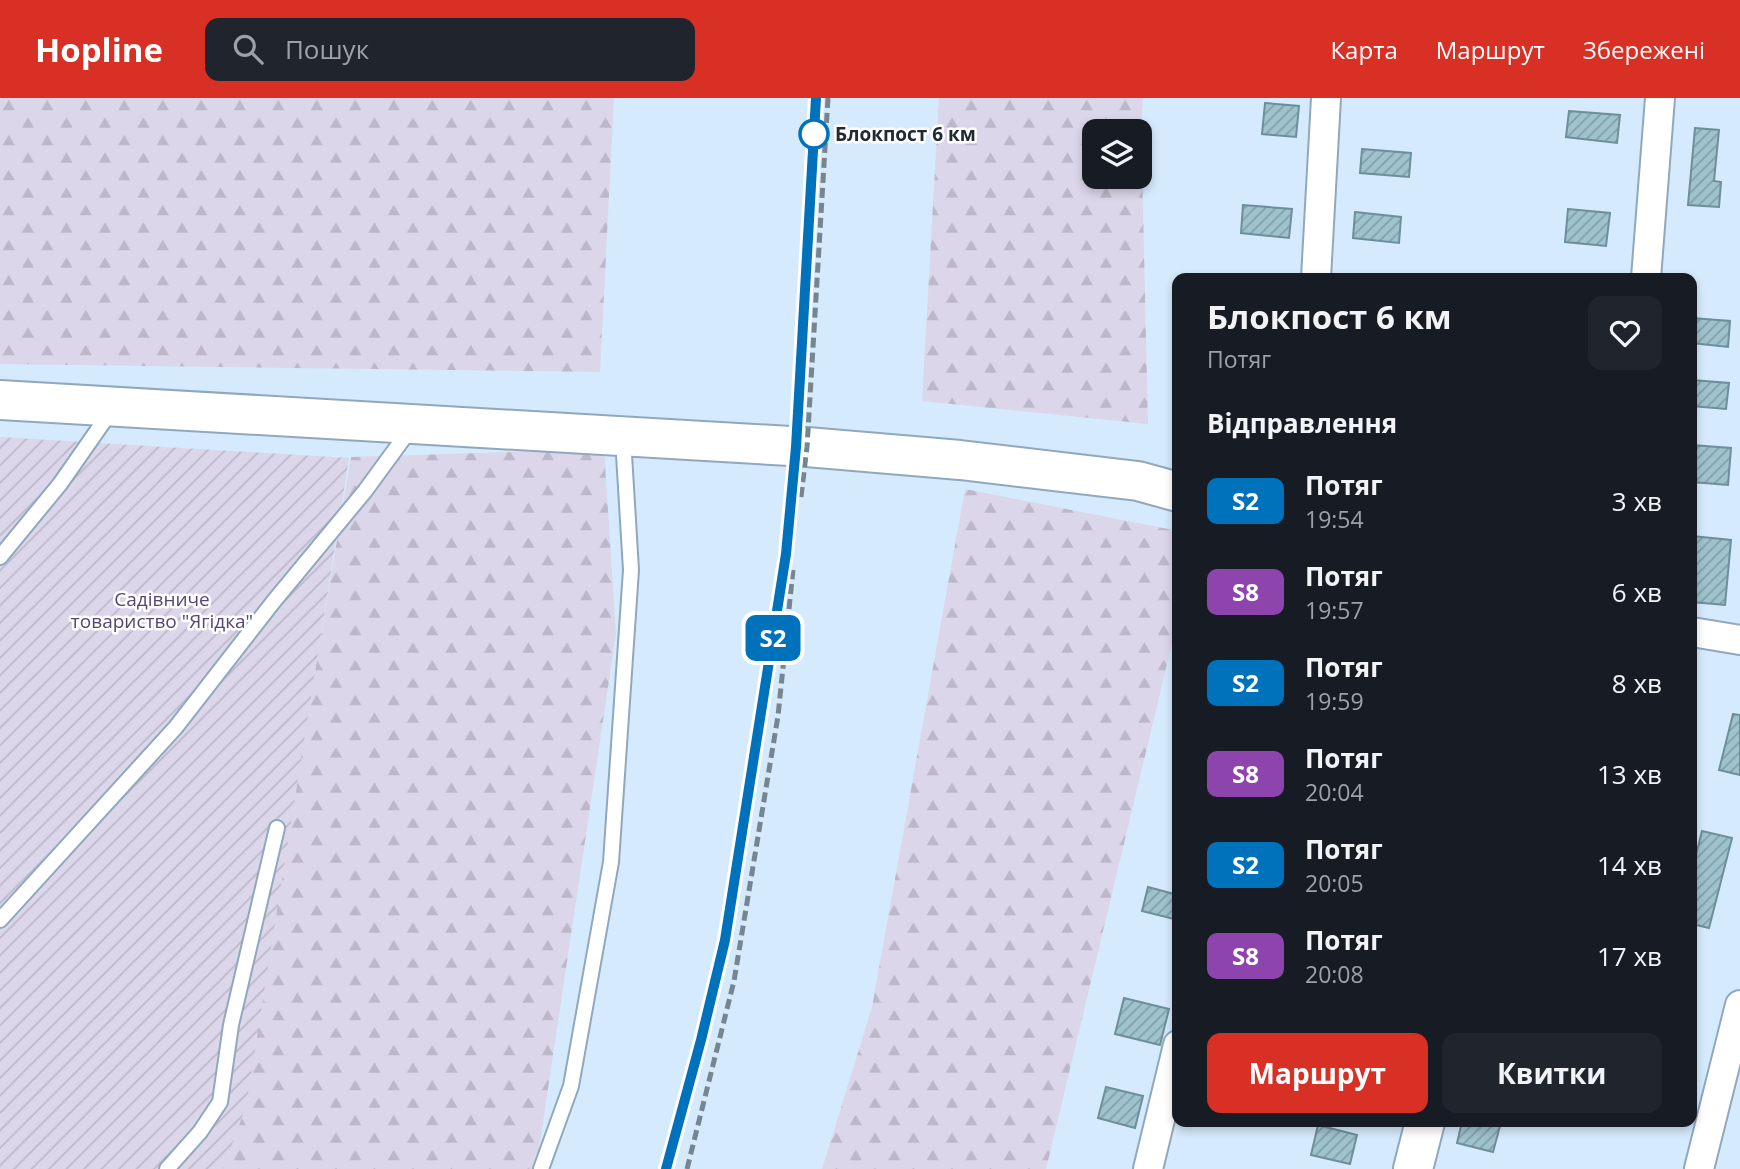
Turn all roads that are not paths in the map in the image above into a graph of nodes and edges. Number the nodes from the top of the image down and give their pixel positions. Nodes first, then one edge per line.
1 (1326, 98) edge
2 (1660, 98) edge
3 (1316, 273) edge
4 (1646, 273) edge
5 (0, 400) edge
6 (114, 406) junction
7 (414, 424) junction
8 (623, 437) junction
9 (1172, 490) edge
10 (0, 557) edge
11 (1697, 633) edge
12 (1740, 640) edge
13 (277, 828) dead end
14 (0, 920) edge
15 (1740, 1005) edge
16 (1172, 1070) edge
17 (1424, 1127) edge
18 (167, 1169) edge
19 (541, 1169) edge
20 (1148, 1169) edge
21 (1413, 1169) edge
22 (1699, 1169) edge

1 - 3 street
2 - 4 street
5 - 6 main road
6 - 7 main road
6 - 10 lane
7 - 8 main road
7 - 14 lane
8 - 9 main road
8 - 19 lane
11 - 12 street
13 - 18 lane
15 - 22 street
16 - 20 street
17 - 21 main road

